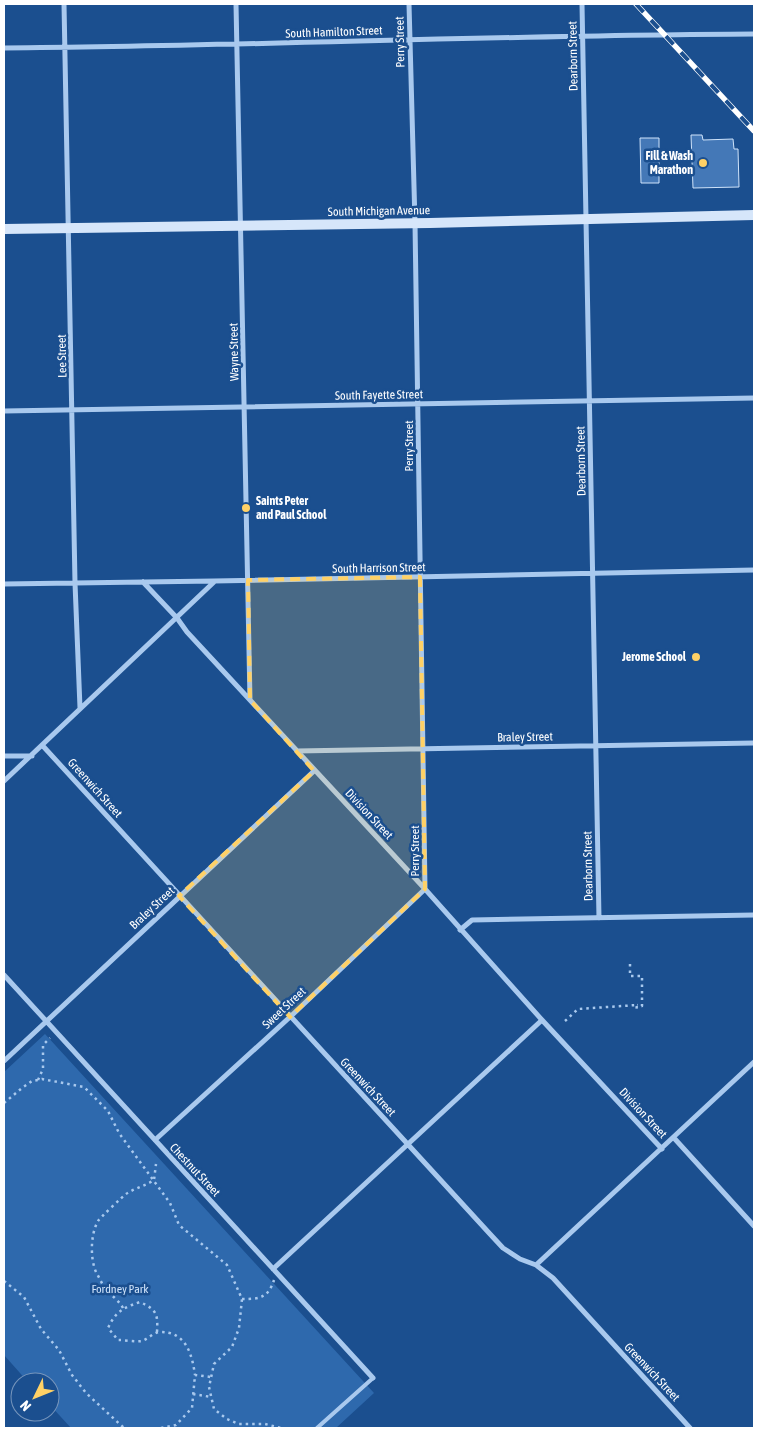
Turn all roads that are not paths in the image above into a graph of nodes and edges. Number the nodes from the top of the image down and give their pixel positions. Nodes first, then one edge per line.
1 (64, 4) edge
2 (236, 4) edge
3 (409, 4) edge
4 (582, 4) edge
5 (754, 34) edge
6 (583, 36) junction
7 (410, 40) junction
8 (236, 44) junction
9 (65, 47) junction
10 (4, 48) edge
11 (754, 215) edge
12 (587, 219) junction
13 (415, 223) junction
14 (241, 226) junction
15 (69, 227) junction
16 (4, 229) edge
17 (754, 398) edge
18 (590, 401) junction
19 (418, 404) junction
20 (245, 407) junction
21 (73, 410) junction
22 (4, 411) edge
23 (754, 570) edge
24 (593, 573) junction
25 (420, 577) junction
26 (248, 580) junction
27 (214, 581) junction
28 (143, 582) junction
29 (75, 583) junction
30 (4, 584) edge
31 (177, 618) junction
32 (250, 700) junction
33 (80, 708) junction
34 (754, 743) edge
35 (42, 745) junction
36 (596, 746) junction
37 (424, 749) junction
38 (297, 751) junction
39 (4, 756) edge
40 (32, 756) junction
41 (314, 770) junction
42 (4, 781) edge
43 (425, 889) junction
44 (179, 896) junction
45 (754, 915) edge
46 (598, 918) junction
47 (460, 930) junction
48 (4, 975) edge
49 (290, 1017) junction
50 (542, 1020) junction
51 (47, 1021) junction
52 (4, 1061) edge
53 (754, 1062) edge
54 (674, 1138) junction
55 (155, 1140) junction
56 (408, 1144) junction
57 (662, 1149) junction
58 (754, 1226) edge
59 (536, 1265) junction
60 (273, 1269) junction
61 (373, 1378) joint
62 (317, 1428) edge
63 (690, 1428) edge

1 - 9 street, Lee Street
2 - 8 street, Wayne Street
3 - 7 street, Perry Street
4 - 6 street, Dearborn Street
5 - 6 street, South Hamilton Street
6 - 7 street, South Hamilton Street
6 - 12 street, Dearborn Street
7 - 8 street, South Hamilton Street
7 - 13 street, Perry Street
8 - 9 street, South Hamilton Street
8 - 14 street, Wayne Street
9 - 10 street, South Hamilton Street
9 - 15 street, Lee Street
11 - 12 street, South Michigan Avenue
12 - 13 street, South Michigan Avenue
12 - 18 street, Dearborn Street
13 - 14 street, South Michigan Avenue
13 - 19 street, Perry Street
14 - 15 street, South Michigan Avenue
14 - 20 street, Wayne Street
15 - 16 street, South Michigan Avenue
15 - 21 street, Lee Street
17 - 18 street, South Fayette Street
18 - 19 street, South Fayette Street
18 - 24 street, Dearborn Street
19 - 20 street, South Fayette Street
19 - 25 street, Perry Street
20 - 21 street, South Fayette Street
20 - 26 street, Wayne Street
21 - 22 street, South Fayette Street
21 - 29 street, Lee Street
23 - 24 street, South Harrison Street
24 - 25 street, South Harrison Street
24 - 36 street, Dearborn Street
25 - 26 street, South Harrison Street
25 - 37 street, Perry Street
26 - 27 street, South Harrison Street
26 - 32 street, Wayne Street
27 - 28 street, South Harrison Street
27 - 31 street
28 - 29 street, South Harrison Street
28 - 31 street, Division Street
29 - 30 street, South Harrison Street
29 - 33 street, Lee Street
31 - 32 street, Division Street
31 - 33 street
32 - 38 street, Division Street
33 - 35 street
34 - 36 street, Braley Street
35 - 40 street
35 - 44 street, Greenwich Street
36 - 37 street, Braley Street
36 - 46 street, Dearborn Street
37 - 38 street, Braley Street
37 - 43 street, Perry Street
38 - 41 street, Division Street
39 - 40 street
40 - 42 street
41 - 43 street, Division Street
41 - 44 street, Braley Street
43 - 47 street, Division Street
43 - 49 street, Sweet Street
44 - 49 street, Greenwich Street
44 - 51 street, Braley Street
45 - 46 street
46 - 47 street
47 - 50 street, Division Street
48 - 51 street, Chestnut Street
49 - 55 street, Sweet Street
49 - 56 street, Greenwich Street
50 - 56 street
50 - 57 street, Division Street
51 - 52 street, Braley Street
51 - 55 street, Chestnut Street
53 - 54 street
54 - 57 street
54 - 58 street, Division Street
55 - 60 street, Chestnut Street
56 - 59 street, Greenwich Street
56 - 60 street
57 - 59 street
59 - 63 street, Greenwich Street
60 - 61 street, Chestnut Street
61 - 62 lane

